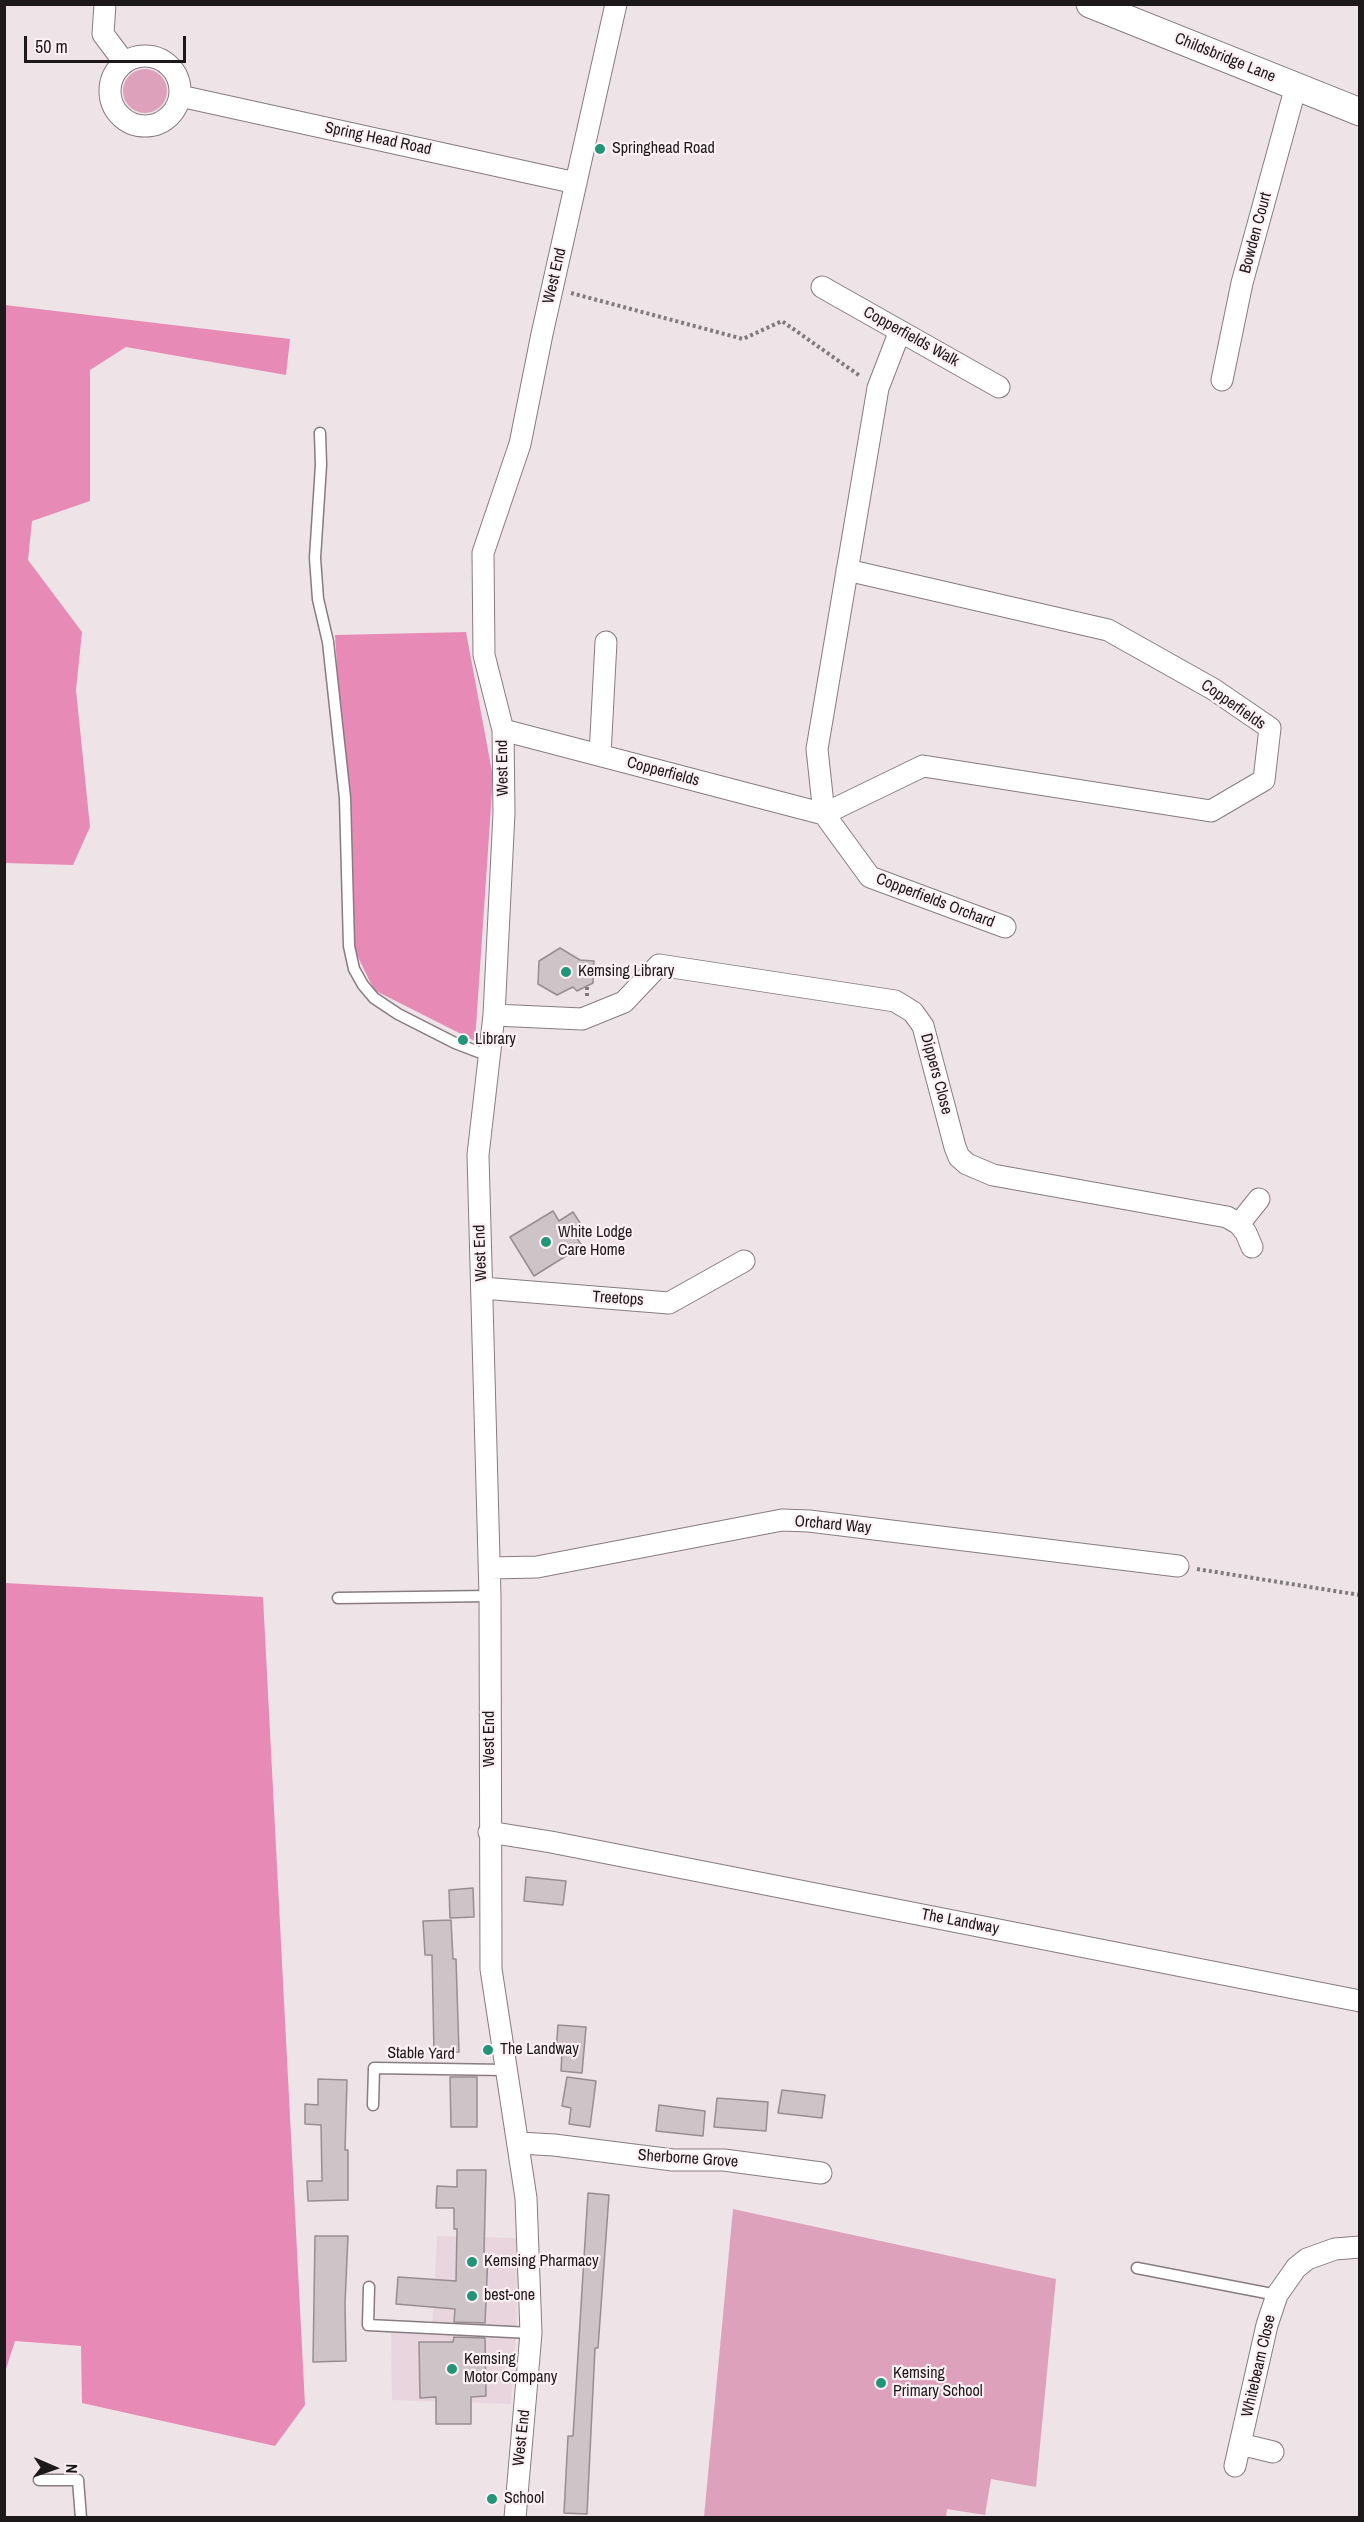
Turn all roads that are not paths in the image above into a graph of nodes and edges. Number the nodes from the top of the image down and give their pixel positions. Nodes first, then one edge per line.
1 (105, 4) edge
2 (616, 4) edge
3 (1090, 4) edge
4 (124, 62) junction
5 (1296, 86) junction
6 (180, 96) junction
7 (1359, 112) edge
8 (576, 183) junction
9 (822, 287) dead end
10 (900, 331) junction
11 (1222, 380) dead end
12 (999, 387) dead end
13 (320, 433) dead end
14 (847, 570) junction
15 (606, 642) dead end
16 (502, 730) junction
17 (600, 755) junction
18 (824, 814) junction
19 (1005, 927) dead end
20 (494, 1015) junction
21 (489, 1056) junction
22 (1259, 1199) dead end
23 (1239, 1224) junction
24 (1252, 1247) dead end
25 (744, 1260) dead end
26 (482, 1288) junction
27 (1178, 1566) road end
28 (489, 1568) junction
29 (490, 1596) junction
30 (338, 1598) dead end
31 (489, 1832) junction
32 (1359, 2001) edge
33 (505, 2070) junction
34 (373, 2105) dead end
35 (519, 2144) junction
36 (821, 2173) dead end
37 (1359, 2247) edge
38 (1137, 2268) dead end
39 (369, 2287) dead end
40 (1277, 2295) junction
41 (531, 2333) junction
42 (1240, 2444) junction
43 (1273, 2452) dead end
44 (1234, 2466) dead end
45 (39, 2480) dead end
46 (81, 2517) edge
47 (515, 2517) edge

1 - 4 street
2 - 8 street, West End
3 - 5 street, Childsbridge Lane
4 - 6 street
4 - 6 street
5 - 7 street, Childsbridge Lane
5 - 11 street, Bowden Court
6 - 8 street, Spring Head Road
8 - 16 street, West End
9 - 10 street, Copperfields Walk
10 - 12 street, Copperfields Walk
10 - 14 street
13 - 21 lane
14 - 18 street
14 - 18 street, Copperfields
15 - 17 street
16 - 17 street, Copperfields
16 - 20 street, West End
17 - 18 street, Copperfields
18 - 19 street, Copperfields Orchard
20 - 21 street, West End
20 - 23 street, Dippers Close
21 - 26 street, West End
22 - 23 street
23 - 24 street
25 - 26 street, Treetops
26 - 28 street, West End
27 - 28 street, Orchard Way
28 - 29 street, West End
29 - 30 lane
29 - 31 street, West End
31 - 32 street, The Landway
31 - 33 street, West End
33 - 34 lane, Stable Yard
33 - 35 street, West End
35 - 36 street, Sherborne Grove
35 - 41 street, West End
37 - 40 street, Whitebeam Close
38 - 40 lane
39 - 41 lane
40 - 42 street, Whitebeam Close
41 - 47 street, West End
42 - 43 street
42 - 44 street, Whitebeam Close
45 - 46 lane

